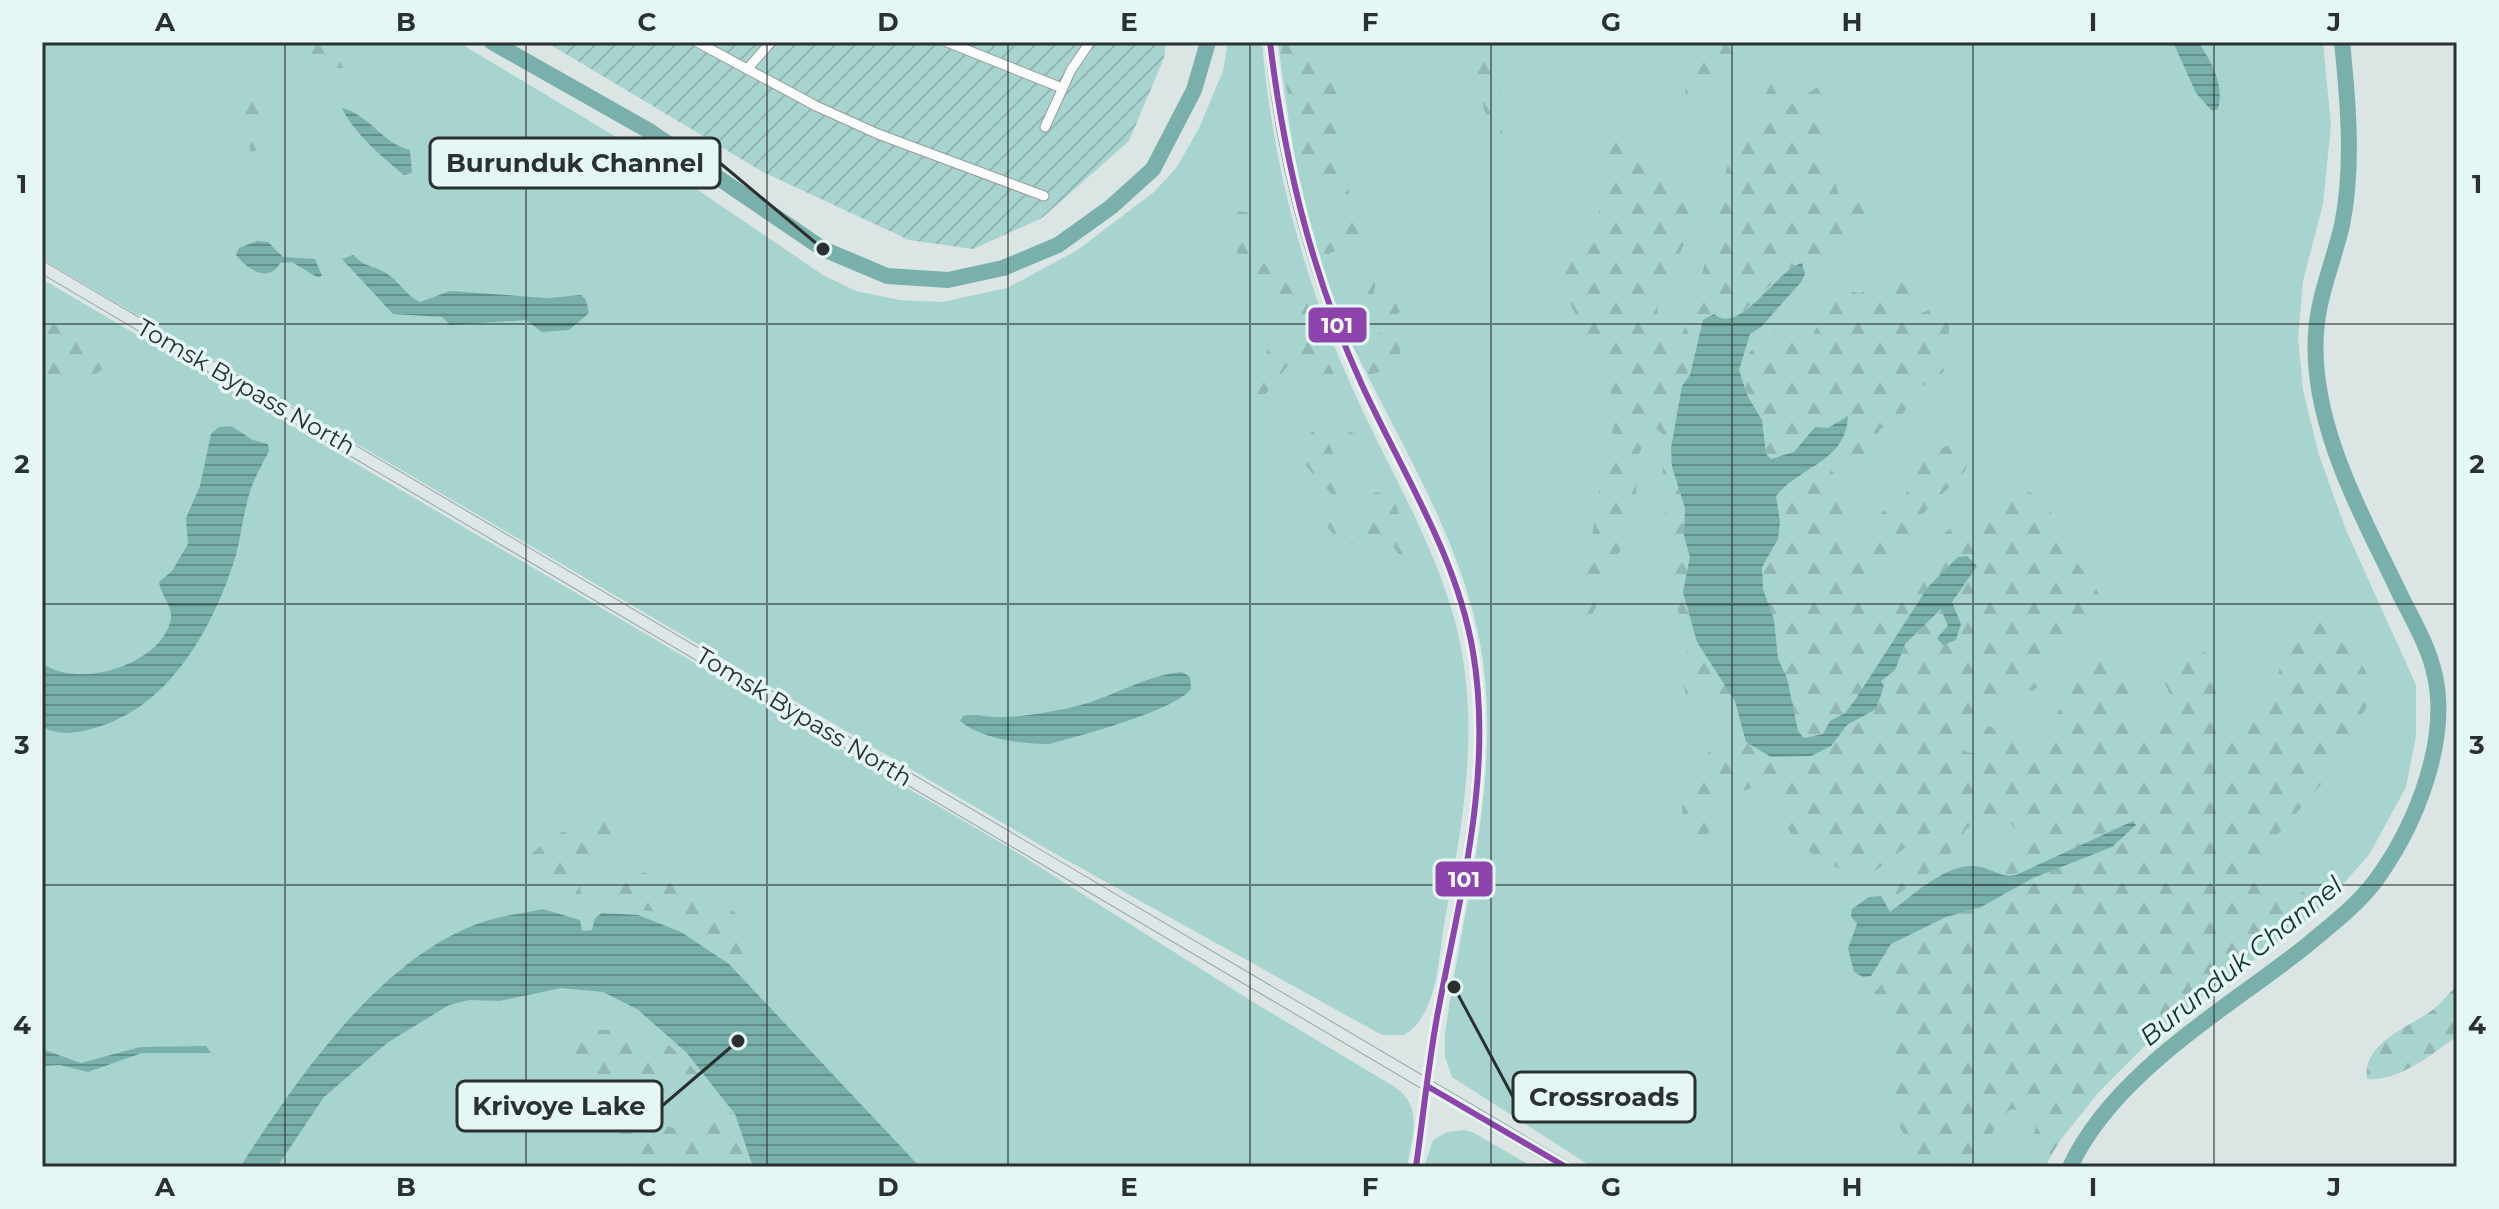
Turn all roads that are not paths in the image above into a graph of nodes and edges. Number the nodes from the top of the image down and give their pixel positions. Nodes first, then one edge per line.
1 (697, 42) edge
2 (771, 42) edge
3 (947, 42) edge
4 (1090, 42) edge
5 (1270, 42) edge
6 (749, 67) junction
7 (1062, 88) junction
8 (1045, 127) dead end
9 (1044, 196) dead end
10 (42, 267) edge
11 (1427, 1086) junction
12 (1416, 1167) edge
13 (1566, 1167) edge

1 - 6 street
2 - 6 street
3 - 7 street
4 - 7 street
5 - 11 street
6 - 9 street
7 - 8 street
10 - 11 main road, Tomsk Bypass North
11 - 12 street
11 - 13 main road, Tomsk Bypass North

